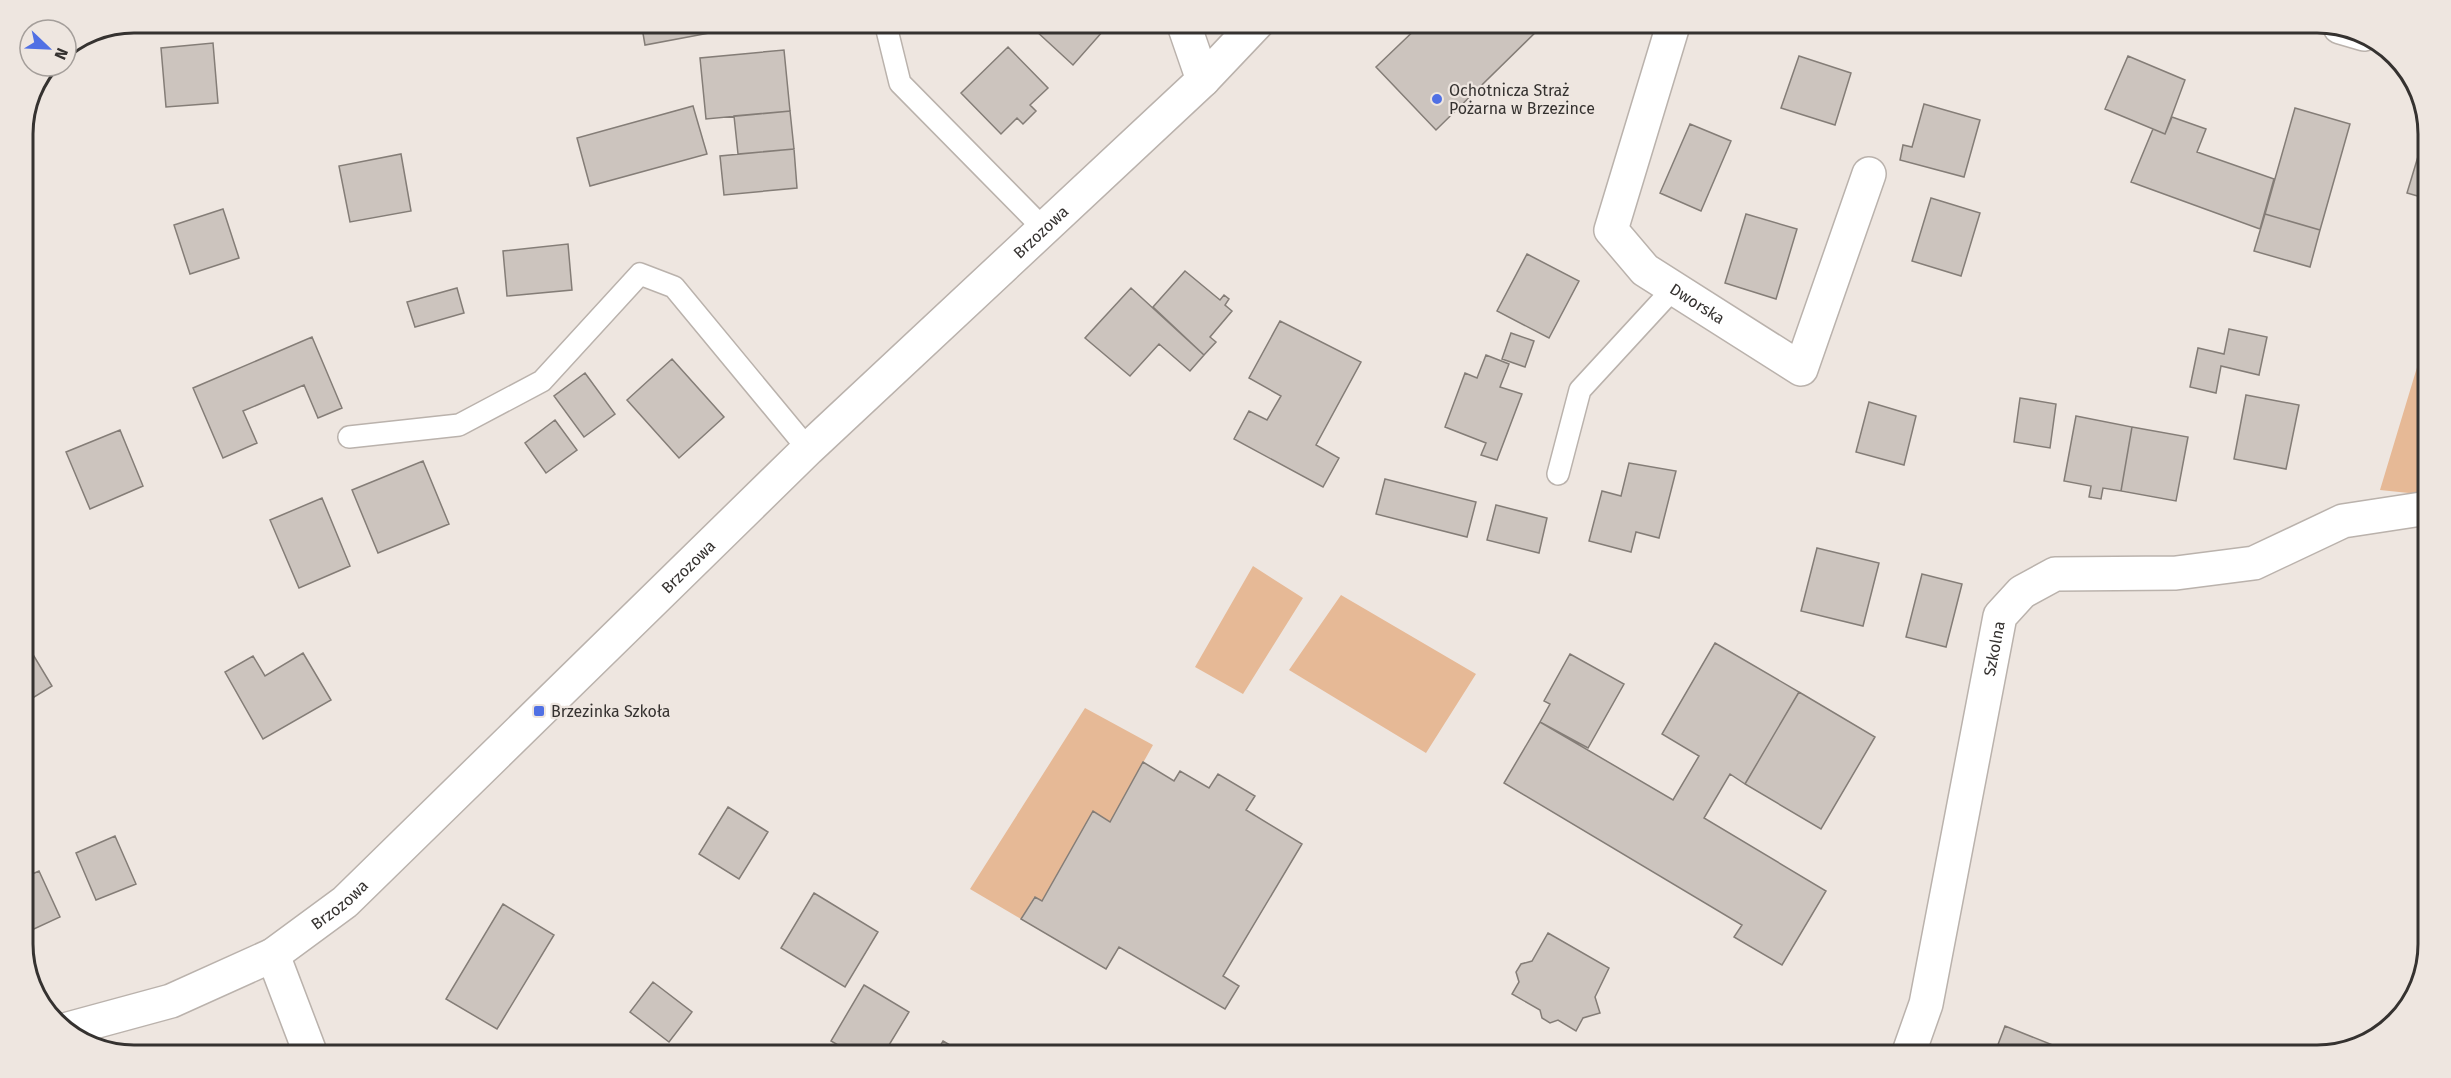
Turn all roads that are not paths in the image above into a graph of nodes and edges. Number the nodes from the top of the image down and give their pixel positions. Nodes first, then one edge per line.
1 (888, 33) edge
2 (1187, 33) edge
3 (1248, 33) edge
4 (1671, 33) edge
5 (1203, 80) junction
6 (1869, 174) dead end
7 (1043, 228) junction
8 (1673, 289) junction
9 (349, 437) dead end
10 (808, 449) junction
11 (1558, 474) dead end
12 (2418, 510) edge
13 (273, 955) junction
14 (77, 1027) edge
15 (307, 1045) edge
16 (1912, 1045) edge

1 - 7 lane
2 - 5 street
3 - 5 street, Brzozowa
4 - 8 street, Dworska
5 - 7 street, Brzozowa
6 - 8 street, Dworska
7 - 10 street, Brzozowa
8 - 11 lane
9 - 10 lane
10 - 13 street, Brzozowa
12 - 16 street, Szkolna
13 - 14 street, Brzozowa
13 - 15 street

